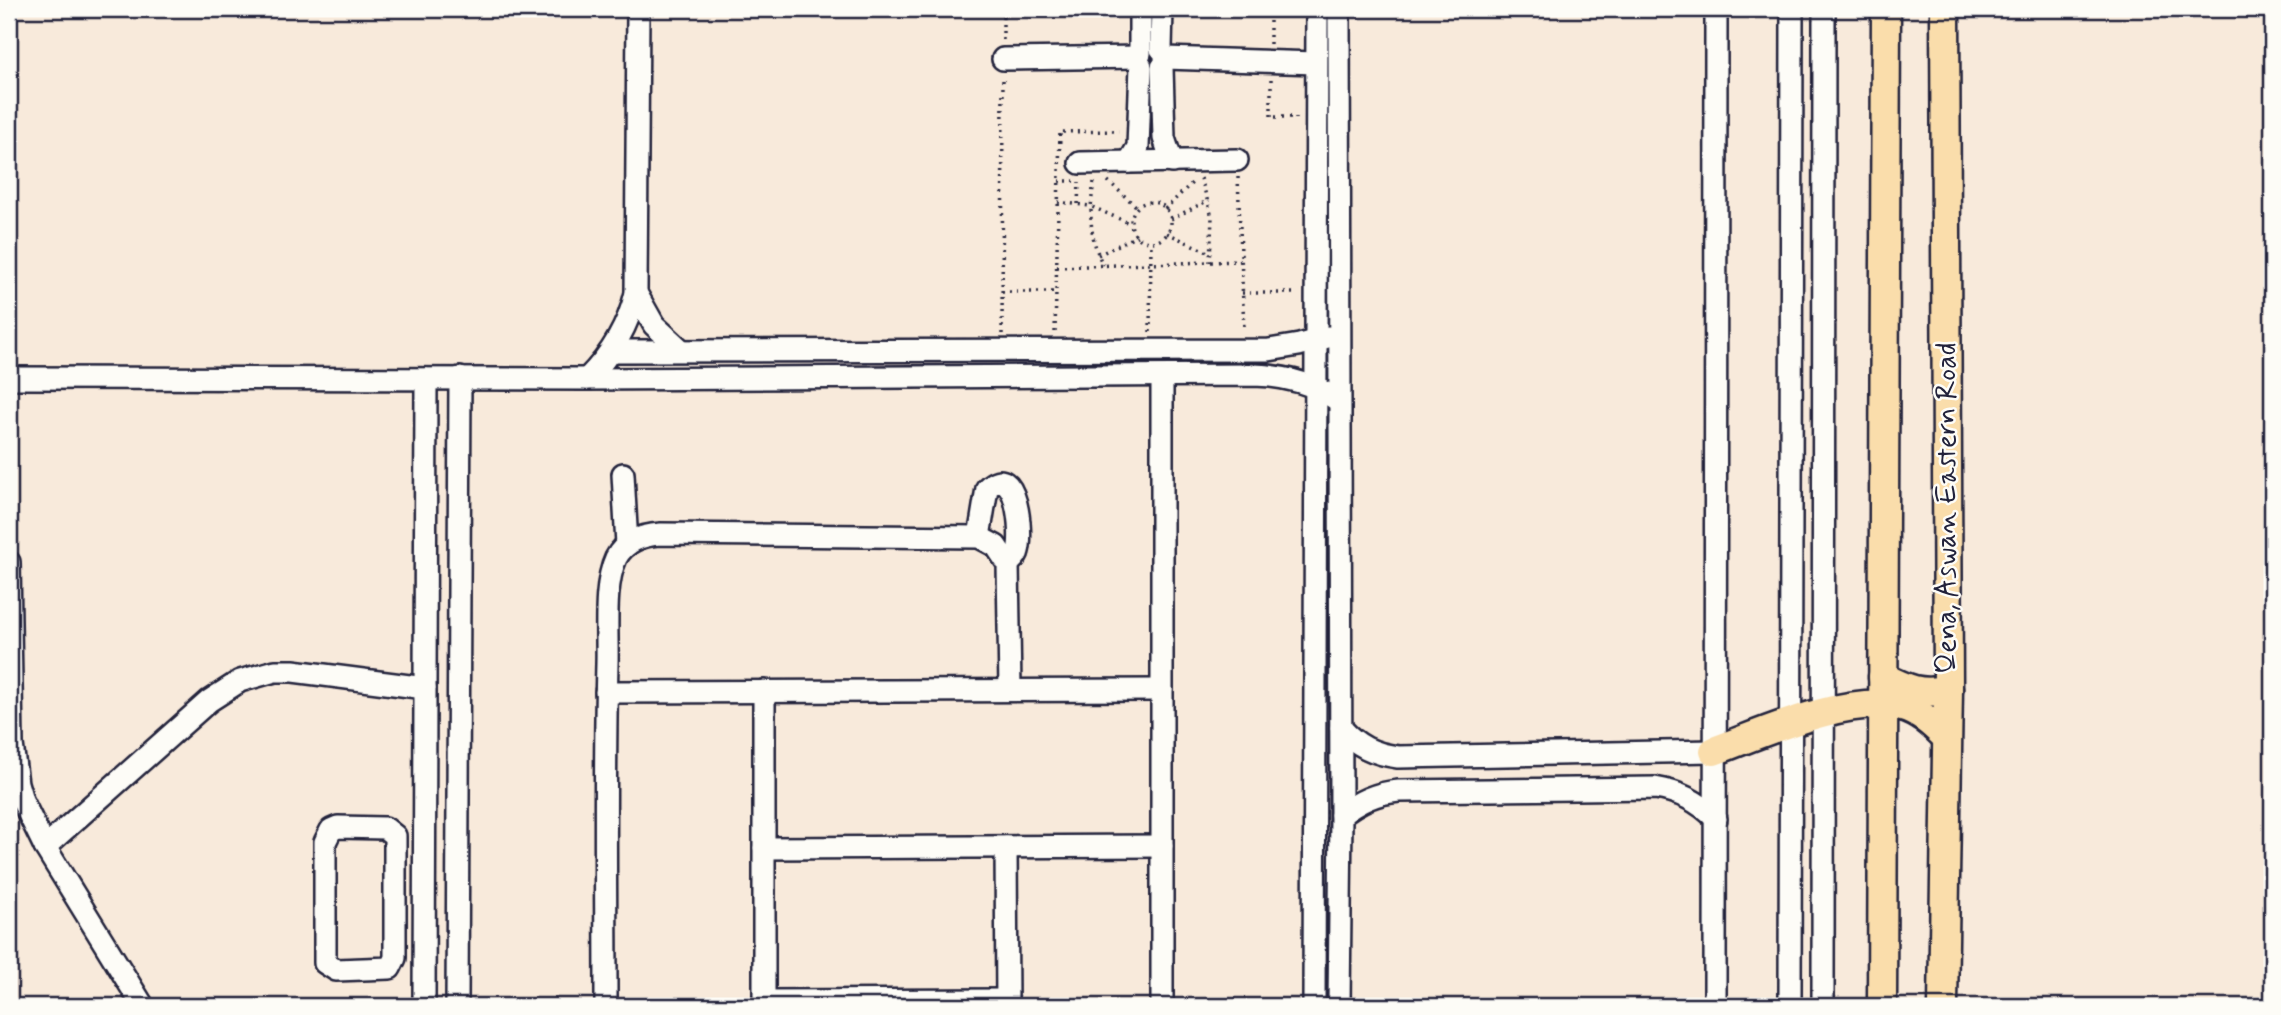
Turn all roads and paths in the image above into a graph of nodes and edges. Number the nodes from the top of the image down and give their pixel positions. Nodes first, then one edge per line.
1 (638, 9) edge
2 (1003, 9) edge
3 (1140, 9) edge
4 (1162, 9) edge
5 (1270, 9) edge
6 (1317, 9) edge
7 (1339, 9) edge
8 (1716, 9) edge
9 (1792, 9) edge
10 (1824, 9) edge
11 (1886, 9) edge
12 (1945, 9) edge
13 (1003, 59) junction
14 (1151, 59) junction
15 (1270, 61) junction
16 (1316, 62) junction
17 (1296, 130) dead end
18 (1237, 160) joint
19 (1129, 162) junction
20 (1172, 162) junction
21 (1093, 166) junction
22 (1209, 200) junction
23 (1058, 202) dead end
24 (1090, 206) junction
25 (1138, 208) junction
26 (1165, 209) junction
27 (1171, 219) junction
28 (1131, 224) junction
29 (1167, 233) junction
30 (1137, 236) junction
31 (1151, 242) junction
32 (1212, 254) junction
33 (1098, 256) junction
34 (1241, 261) junction
35 (1210, 262) junction
36 (1151, 264) junction
37 (1102, 265) junction
38 (1057, 267) dead end
39 (1002, 292) junction
40 (1056, 292) dead end
41 (636, 293) junction
42 (1242, 293) junction
43 (1296, 293) dead end
44 (1340, 333) junction
45 (1315, 342) junction
46 (1150, 348) junction
47 (681, 350) junction
48 (1002, 350) junction
49 (1245, 350) junction
50 (612, 351) junction
51 (1162, 377) junction
52 (9, 378) edge
53 (460, 378) junction
54 (426, 379) junction
55 (587, 379) junction
56 (1315, 387) junction
57 (1339, 401) junction
58 (623, 474) dead end
59 (979, 537) junction
60 (627, 545) junction
61 (9, 562) edge
62 (1008, 564) junction
63 (1884, 677) junction
64 (425, 688) junction
65 (1948, 689) junction
66 (1010, 690) junction
67 (1162, 690) junction
68 (764, 691) junction
69 (606, 692) junction
70 (1882, 705) junction
71 (1823, 713) junction
72 (1792, 723) junction
73 (1341, 728) junction
74 (1947, 737) junction
75 (1714, 751) junction
76 (13, 785) edge
77 (1341, 815) junction
78 (1716, 819) junction
79 (1162, 846) junction
80 (45, 847) junction
81 (1006, 847) junction
82 (764, 848) junction
83 (424, 898) junction
84 (396, 899) junction
85 (1007, 1003) edge
86 (764, 1004) edge
87 (143, 1006) edge
88 (424, 1006) edge
89 (457, 1006) edge
90 (606, 1006) edge
91 (1162, 1006) edge
92 (1314, 1006) edge
93 (1339, 1006) edge
94 (1715, 1006) edge
95 (1790, 1006) edge
96 (1823, 1006) edge
97 (1882, 1006) edge
98 (1943, 1006) edge

1 - 41 street
2 - 13 path
3 - 14 street
4 - 14 street
5 - 15 path
6 - 16 street
7 - 44 street
8 - 75 street
9 - 72 street
10 - 71 street
11 - 63 main road
12 - 65 main road, Qena, Aswan Eastern Road
13 - 14 street
13 - 39 path
14 - 15 street
14 - 19 street
14 - 20 street
15 - 16 street
15 - 17 path
16 - 45 street
18 - 20 street
18 - 34 path
19 - 20 street
19 - 21 street
21 - 24 path
21 - 25 path
22 - 26 path
22 - 27 path
22 - 32 path
23 - 24 path
24 - 28 path
24 - 33 path
25 - 26 path
25 - 28 path
26 - 27 path
27 - 29 path
28 - 30 path
29 - 31 path
29 - 32 path
30 - 31 path
30 - 33 path
31 - 36 path
32 - 35 path
33 - 37 path
34 - 35 path
34 - 42 path
35 - 36 path
36 - 37 path
36 - 46 path
37 - 38 path
39 - 40 path
39 - 48 path
41 - 47 street
41 - 50 street
42 - 43 path
42 - 49 path
44 - 45 street
44 - 57 street
45 - 49 street
45 - 56 street
46 - 48 street
46 - 49 street
47 - 48 street
47 - 50 street
50 - 55 street
51 - 55 street
51 - 56 street
51 - 67 street
52 - 54 street
53 - 54 street
53 - 55 street
53 - 89 street
54 - 64 street
56 - 57 street
56 - 92 street
57 - 73 street
58 - 60 street
59 - 60 street
59 - 62 street
59 - 62 street
60 - 69 street
61 - 76 street
62 - 66 street
63 - 65 main road
63 - 70 main road
64 - 80 street
64 - 83 street
65 - 74 main road, Qena, Aswan Eastern Road
66 - 67 street
66 - 68 street
67 - 79 street
68 - 69 street
68 - 82 street
69 - 90 street
70 - 71 main road
70 - 74 main road
70 - 97 main road
71 - 72 main road
71 - 96 street
72 - 75 main road
72 - 95 street
73 - 75 street
73 - 77 street
74 - 98 main road, Qena, Aswan Eastern Road
75 - 78 street
76 - 80 street
77 - 78 street
77 - 93 street
78 - 94 street
79 - 81 street
79 - 91 street
80 - 87 street
81 - 82 street
81 - 85 street
82 - 86 street
83 - 84 street
83 - 88 street
84 - 84 street
85 - 86 street

